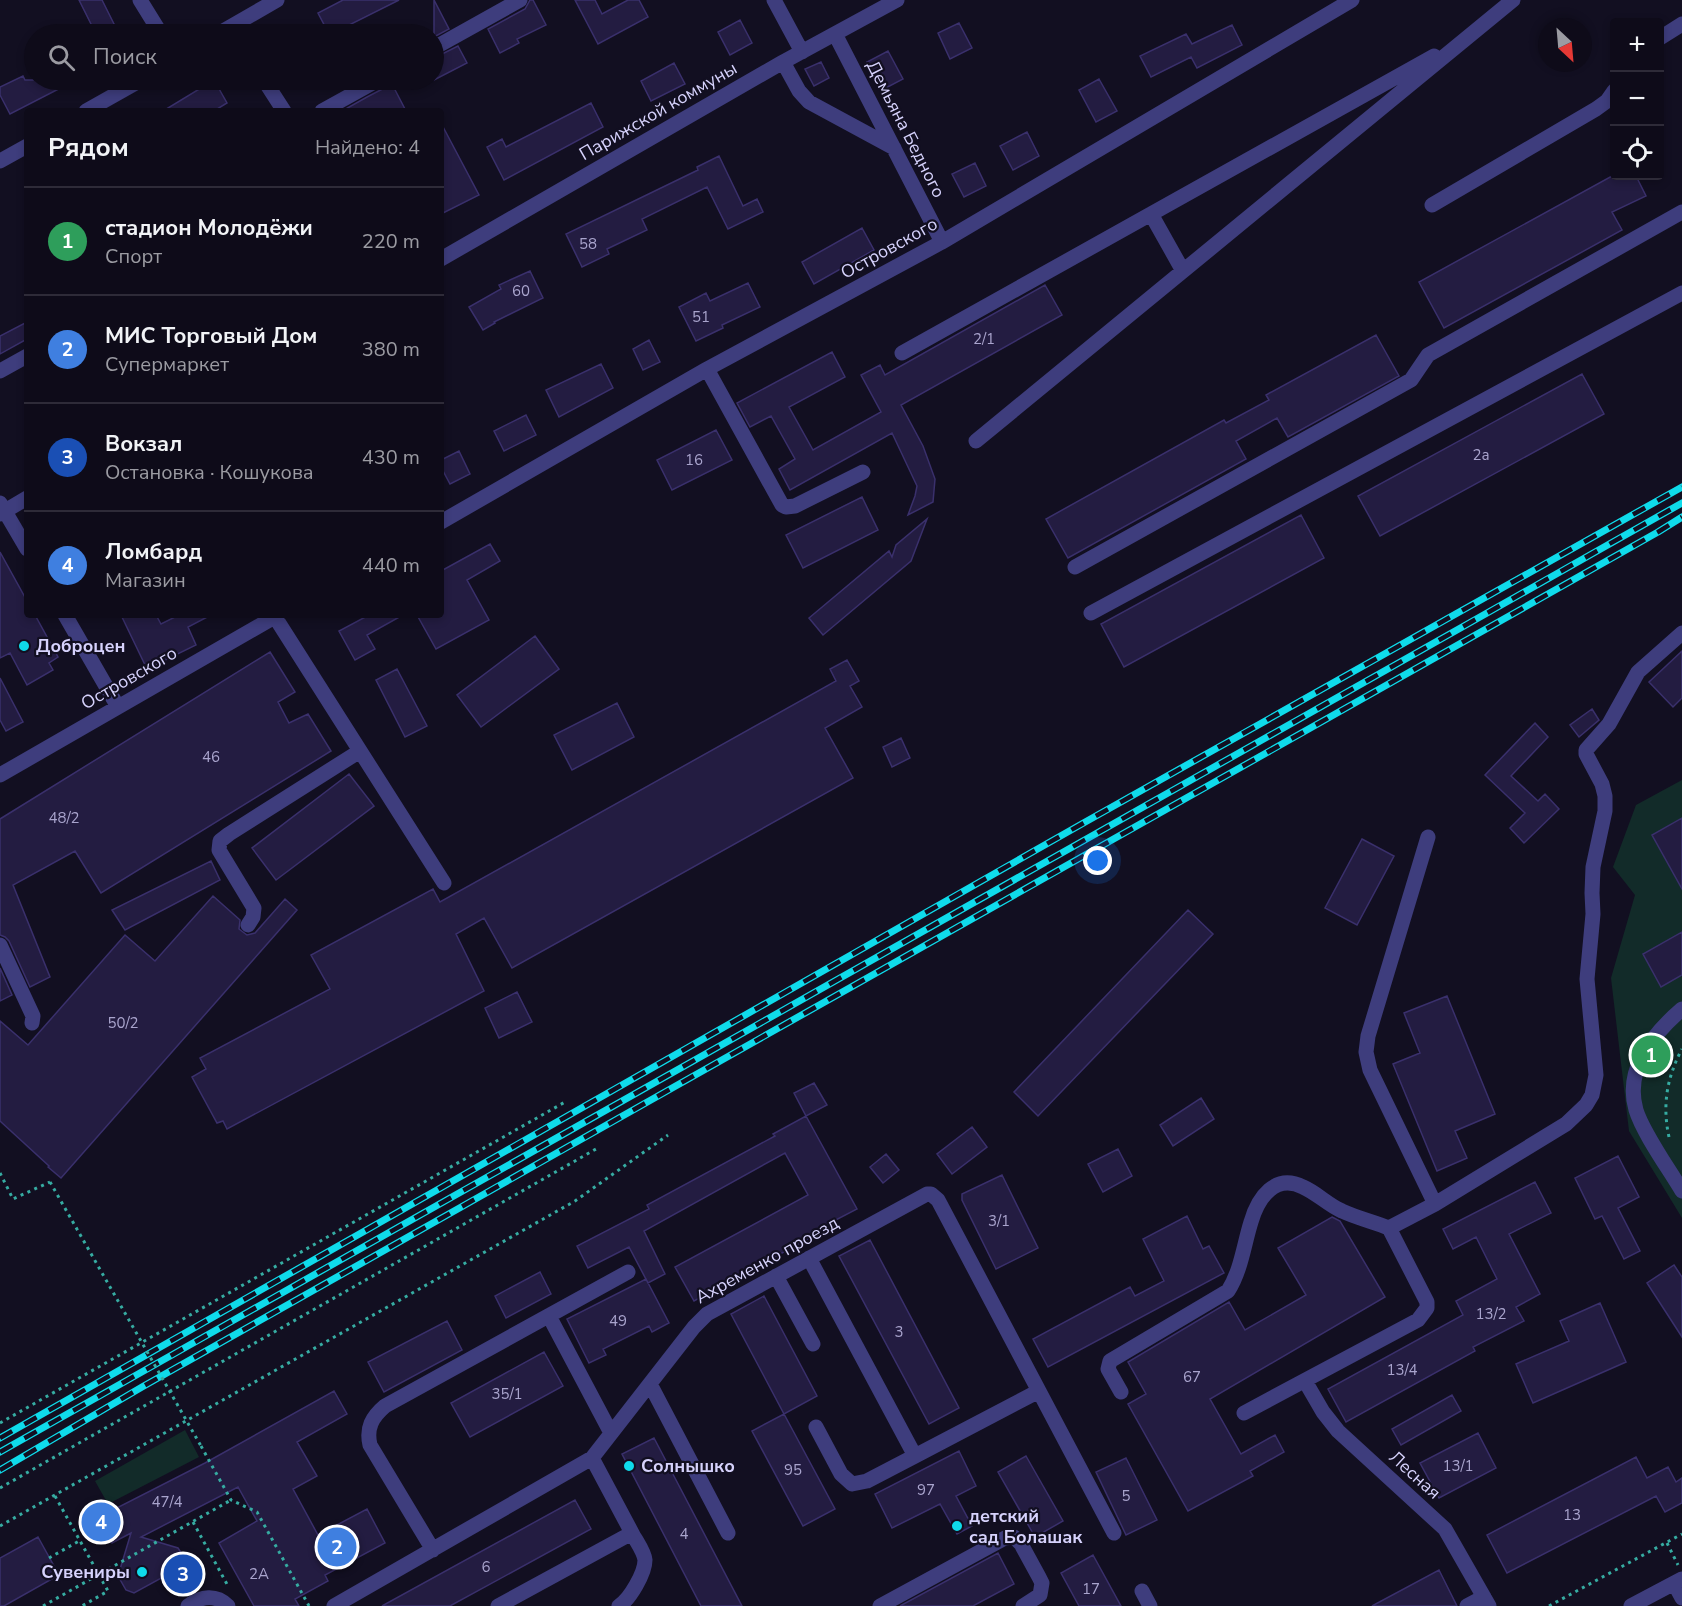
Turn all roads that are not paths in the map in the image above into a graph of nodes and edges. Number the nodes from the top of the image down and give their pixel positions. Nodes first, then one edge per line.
1 (140, 0) edge
2 (277, 0) edge
3 (520, 0) edge
4 (774, 0) edge
5 (897, 0) edge
6 (1352, 0) edge
7 (1513, 0) edge
8 (155, 24) edge
9 (240, 24) edge
10 (1682, 24) edge
11 (835, 33) junction
12 (1664, 35) edge
13 (1469, 36) junction
14 (444, 42) edge
15 (802, 52) junction
16 (783, 62) junction
17 (123, 90) edge
18 (270, 90) edge
19 (360, 90) edge
20 (1610, 97) edge
21 (91, 108) edge
22 (282, 108) edge
23 (327, 108) edge
24 (24, 148) edge
25 (894, 148) junction
26 (0, 161) edge
27 (1432, 205) dead end
28 (1682, 212) edge
29 (1151, 214) junction
30 (942, 242) junction
31 (444, 257) edge
32 (1183, 272) junction
33 (1682, 293) edge
34 (902, 353) dead end
35 (24, 358) edge
36 (707, 369) junction
37 (0, 371) edge
38 (976, 441) dead end
39 (863, 472) dead end
40 (24, 499) edge
41 (2, 509) edge
42 (444, 520) edge
43 (24, 544) edge
44 (1076, 567) dead end
45 (1091, 613) dead end
46 (67, 618) edge
47 (274, 618) edge
48 (278, 618) edge
49 (1682, 633) edge
50 (118, 707) junction
51 (360, 750) junction
52 (0, 775) edge
53 (1428, 837) dead end
54 (444, 883) dead end
55 (248, 924) dead end
56 (0, 945) edge
57 (1682, 1009) edge
58 (32, 1023) dead end
59 (1682, 1191) edge
60 (1435, 1204) junction
61 (1389, 1228) junction
62 (809, 1258) junction
63 (628, 1272) dead end
64 (776, 1276) junction
65 (549, 1316) junction
66 (813, 1344) dead end
67 (1305, 1380) junction
68 (650, 1384) junction
69 (1039, 1391) junction
70 (1121, 1392) dead end
71 (1244, 1413) dead end
72 (816, 1427) dead end
73 (612, 1433) junction
74 (915, 1456) junction
75 (592, 1458) junction
76 (632, 1533) junction
77 (728, 1533) dead end
78 (1114, 1533) dead end
79 (433, 1550) junction
80 (1679, 1578) edge
81 (1142, 1591) dead end
82 (1682, 1598) edge
83 (1486, 1601) edge
84 (190, 1604) edge
85 (228, 1606) edge
86 (334, 1606) edge
87 (498, 1606) edge
88 (619, 1606) edge
89 (880, 1606) edge
90 (1023, 1606) edge
91 (1150, 1606) edge
92 (1467, 1606) edge
93 (1631, 1606) edge

1 - 8 street
2 - 9 street
3 - 14 street
4 - 15 street
5 - 11 street, Парижской коммуны
6 - 30 street, Островского
7 - 13 street
10 - 12 street
11 - 15 street, Парижской коммуны
11 - 25 street, Демьяна Бедного
13 - 29 street
13 - 32 street
15 - 16 street, Парижской коммуны
16 - 25 street
16 - 31 street, Парижской коммуны
17 - 21 street
18 - 22 street
19 - 23 street
20 - 27 street
24 - 26 street
25 - 30 street, Демьяна Бедного
28 - 44 street
29 - 32 street
29 - 34 street
30 - 36 street, Островского
32 - 38 street
33 - 45 street
35 - 37 street
36 - 39 street
36 - 42 street, Островского
40 - 41 street
41 - 43 street
46 - 50 street
47 - 50 street, Островского
48 - 51 street
49 - 60 street
50 - 52 street, Островского
51 - 54 street
51 - 55 street
53 - 60 street
56 - 58 street
57 - 59 street
60 - 61 street
61 - 67 street
61 - 70 street
62 - 64 street, Ахременко проезд
62 - 69 street, Ахременко проезд
62 - 74 street
63 - 65 street
64 - 66 street
64 - 68 street, Ахременко проезд
65 - 73 street
65 - 79 street
67 - 71 street
67 - 83 street, Лесная
68 - 73 street, Ахременко проезд
68 - 77 street
69 - 74 street
69 - 78 street, Ахременко проезд
72 - 74 street
73 - 75 street, Ахременко проезд
75 - 76 street
75 - 79 street, Ахременко проезд
76 - 87 street
76 - 88 street
79 - 86 street, Ахременко проезд
80 - 82 street
80 - 93 street
81 - 91 street
83 - 92 street
84 - 85 street
89 - 90 street

